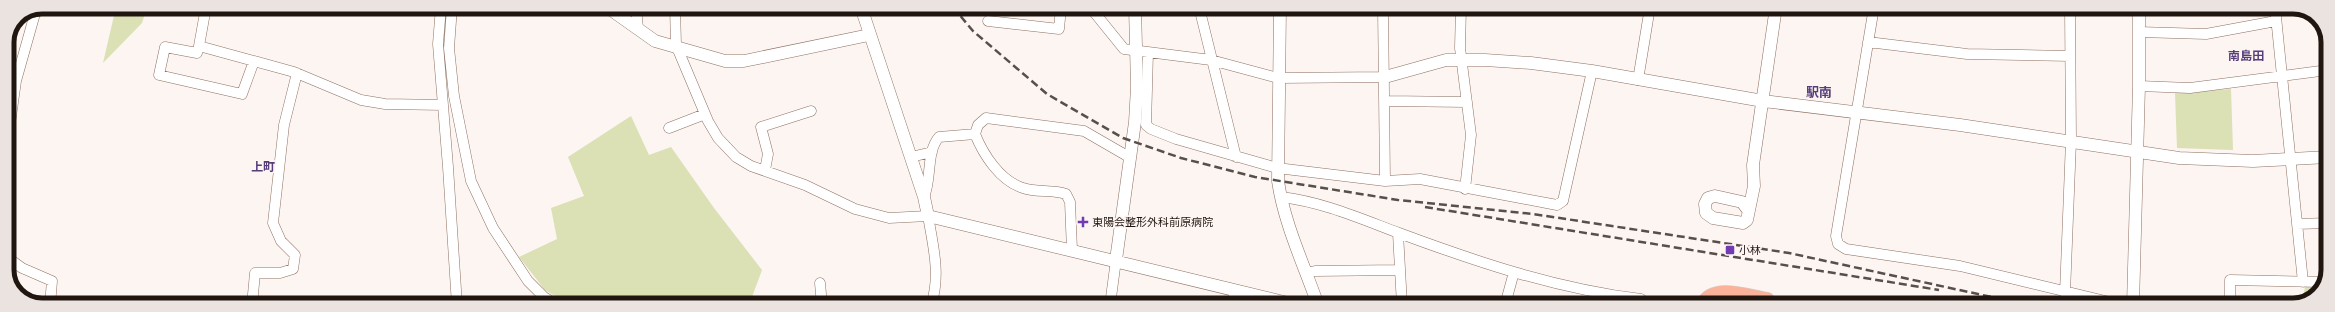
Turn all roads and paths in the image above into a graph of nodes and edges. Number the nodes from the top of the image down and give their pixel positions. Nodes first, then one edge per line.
1 (205, 14) edge
2 (440, 14) edge
3 (451, 14) edge
4 (618, 14) edge
5 (637, 14) edge
6 (675, 14) edge
7 (863, 14) edge
8 (1060, 14) edge
9 (1096, 14) edge
10 (1137, 14) edge
11 (1201, 14) edge
12 (1280, 14) edge
13 (1383, 14) edge
14 (1461, 14) edge
15 (1649, 14) edge
16 (1775, 14) edge
17 (1873, 14) edge
18 (2068, 14) edge
19 (2139, 14) edge
20 (2276, 14) edge
21 (34, 16) edge
22 (988, 21) dead end
23 (2276, 21) junction
24 (638, 29) junction
25 (2138, 32) junction
26 (870, 36) junction
27 (1868, 42) junction
28 (199, 46) junction
29 (676, 46) junction
30 (1142, 52) junction
31 (2070, 56) junction
32 (1211, 60) junction
33 (1462, 60) junction
34 (254, 61) junction
35 (1592, 71) junction
36 (2321, 71) edge
37 (297, 74) junction
38 (1385, 77) junction
39 (2282, 77) junction
40 (1278, 78) junction
41 (1638, 80) junction
42 (2139, 86) junction
43 (14, 96) edge
44 (1386, 101) junction
45 (1467, 102) junction
46 (1763, 102) junction
47 (443, 105) junction
48 (811, 111) dead end
49 (1856, 112) junction
50 (705, 114) junction
51 (669, 128) dead end
52 (975, 134) junction
53 (2071, 141) junction
54 (932, 152) junction
55 (2137, 152) junction
56 (911, 157) junction
57 (1129, 157) junction
58 (1236, 157) junction
59 (2321, 158) edge
60 (2291, 160) junction
61 (1753, 165) junction
62 (1277, 168) junction
63 (765, 170) junction
64 (1385, 181) junction
65 (1464, 189) junction
66 (924, 196) junction
67 (1281, 197) junction
68 (1728, 199) junction
69 (1748, 210) junction
70 (928, 216) junction
71 (2321, 223) edge
72 (2297, 224) junction
73 (1398, 233) junction
74 (1072, 250) junction
75 (1116, 260) junction
76 (14, 263) edge
77 (1400, 270) junction
78 (1514, 272) junction
79 (1307, 273) junction
80 (2303, 282) junction
81 (2318, 282) edge
82 (820, 283) dead end
83 (1236, 291) junction
84 (2065, 293) junction
85 (51, 298) edge
86 (253, 298) edge
87 (457, 298) edge
88 (546, 298) edge
89 (821, 298) edge
90 (932, 298) edge
91 (1111, 298) edge
92 (1233, 298) edge
93 (1260, 298) edge
94 (1316, 298) edge
95 (1402, 298) edge
96 (1507, 298) edge
97 (1632, 298) edge
98 (1708, 298) edge
99 (1754, 298) edge
100 (2089, 298) edge
101 (2133, 298) edge
102 (2230, 298) edge

1 - 28 street
2 - 47 street
3 - 88 street
4 - 24 street
5 - 24 street
6 - 29 street
7 - 26 street
8 - 22 street
9 - 30 street
10 - 30 street
11 - 32 street
12 - 40 street
13 - 38 street
14 - 33 street
15 - 41 street
16 - 46 street
17 - 27 street
18 - 31 street
19 - 25 street
20 - 23 street
21 - 43 street
23 - 25 street
23 - 39 street
24 - 29 street
25 - 42 street
26 - 29 street
26 - 56 street
27 - 31 street
27 - 49 street
28 - 34 street
28 - 34 street
29 - 50 street
30 - 32 street
30 - 57 street
30 - 58 street
31 - 53 street
32 - 40 street
32 - 58 street
33 - 35 street
33 - 38 street
33 - 45 street
34 - 37 street
35 - 41 street
35 - 65 street
36 - 39 street
37 - 47 street
37 - 86 street
38 - 40 street
38 - 44 street
39 - 42 street
39 - 60 street
40 - 62 street
41 - 46 street
42 - 55 street
44 - 45 street
44 - 64 street
45 - 65 street
46 - 49 street
46 - 61 street
47 - 87 street
48 - 63 street
49 - 53 street
49 - 84 street
50 - 51 street
50 - 63 street
52 - 54 street
52 - 57 street
52 - 74 street
53 - 55 street
53 - 84 street
54 - 56 street
54 - 66 street
55 - 60 street
55 - 101 street
56 - 66 street
57 - 75 street
58 - 62 street
59 - 60 street
60 - 72 street
61 - 68 street
61 - 69 street
62 - 64 street
62 - 67 street
63 - 70 street
64 - 65 street
66 - 70 street
67 - 73 street
67 - 79 street
68 - 69 street
68 - 69 street
70 - 74 street
70 - 90 street
71 - 72 street
72 - 80 street
73 - 77 street
73 - 78 street
74 - 75 street
75 - 83 street
75 - 91 street
76 - 85 street
77 - 79 street
77 - 95 street
78 - 96 street
78 - 97 street
79 - 94 street
80 - 81 street
80 - 102 street
82 - 89 street
83 - 92 street
83 - 93 street
84 - 100 street
98 - 99 main road

